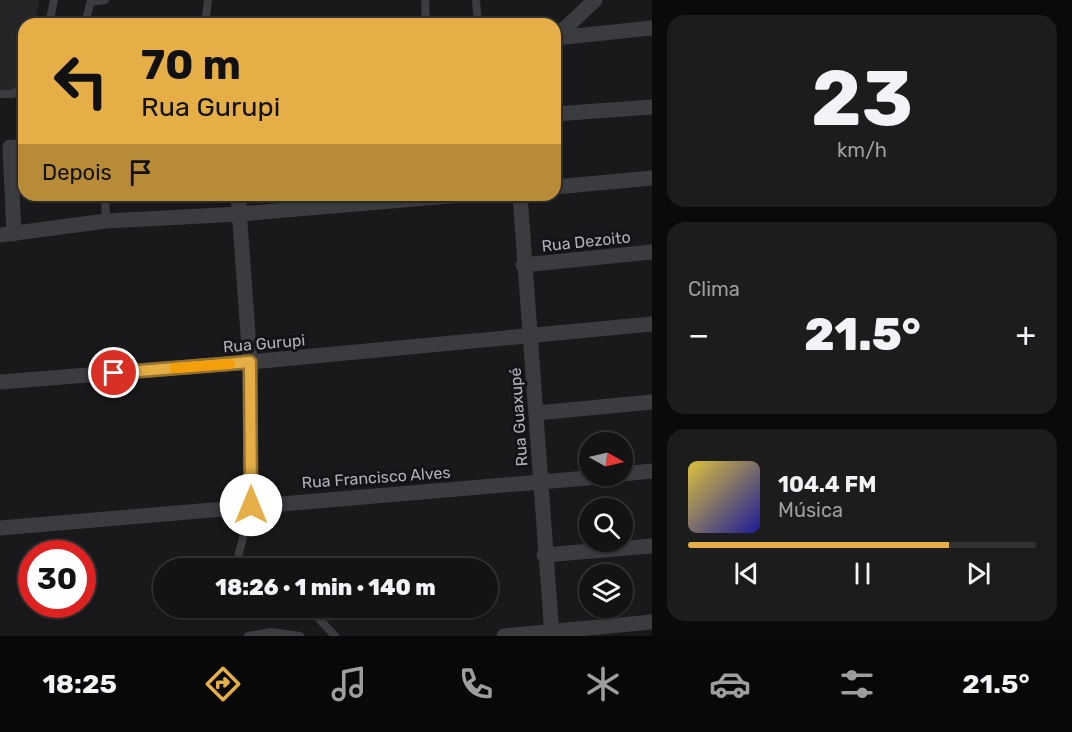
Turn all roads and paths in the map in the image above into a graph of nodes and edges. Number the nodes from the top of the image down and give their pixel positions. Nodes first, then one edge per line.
1 (54, 0) edge
2 (105, 0) edge
3 (208, 0) edge
4 (425, 0) edge
5 (476, 0) edge
6 (595, 0) edge
7 (91, 1) edge
8 (50, 18) edge
9 (87, 18) edge
10 (206, 18) edge
11 (426, 18) edge
12 (478, 18) edge
13 (652, 28) edge
14 (561, 32) edge
15 (561, 37) edge
16 (18, 90) edge
17 (0, 94) edge
18 (652, 107) edge
19 (561, 114) edge
20 (18, 142) edge
21 (10, 147) joint
22 (652, 178) edge
23 (561, 186) edge
24 (105, 201) edge
25 (239, 201) edge
26 (392, 201) edge
27 (520, 201) edge
28 (240, 214) junction
29 (106, 221) junction
30 (7, 235) edge
31 (652, 252) edge
32 (523, 265) junction
33 (652, 324) edge
34 (530, 335) junction
35 (250, 362) junction
36 (0, 382) edge
37 (652, 402) edge
38 (537, 412) junction
39 (652, 471) edge
40 (633, 473) edge
41 (579, 479) edge
42 (540, 483) junction
43 (251, 505) junction
44 (0, 528) edge
45 (652, 546) edge
46 (544, 555) junction
47 (238, 558) edge
48 (318, 618) edge
49 (652, 622) edge
50 (552, 634) edge
51 (248, 636) edge
52 (300, 636) edge
53 (335, 636) edge
54 (504, 636) edge

1 - 8 lane
2 - 7 lane
3 - 10 lane
4 - 11 lane
5 - 12 lane
6 - 14 street
7 - 9 lane
13 - 15 street
16 - 17 lane
18 - 19 street
20 - 21 lane
21 - 30 street
22 - 23 street
24 - 29 lane
25 - 28 street
26 - 28 street
27 - 32 street, Rua Guaxupé
28 - 29 street
28 - 35 street
29 - 30 street
31 - 32 street, Rua Dezoito
32 - 34 street, Rua Guaxupé
33 - 34 street, Rua Gurupi
34 - 35 street, Rua Gurupi
34 - 38 street, Rua Guaxupé
35 - 36 street, Rua Gurupi
35 - 43 street
37 - 38 street
38 - 42 street, Rua Guaxupé
39 - 40 street
41 - 42 street, Rua Francisco Alves
42 - 43 street, Rua Francisco Alves
42 - 46 street, Rua Guaxupé
43 - 44 street, Rua Francisco Alves
43 - 47 lane
45 - 46 street
46 - 50 street, Rua Guaxupé
48 - 53 lane
49 - 50 street
50 - 54 street
51 - 52 lane

